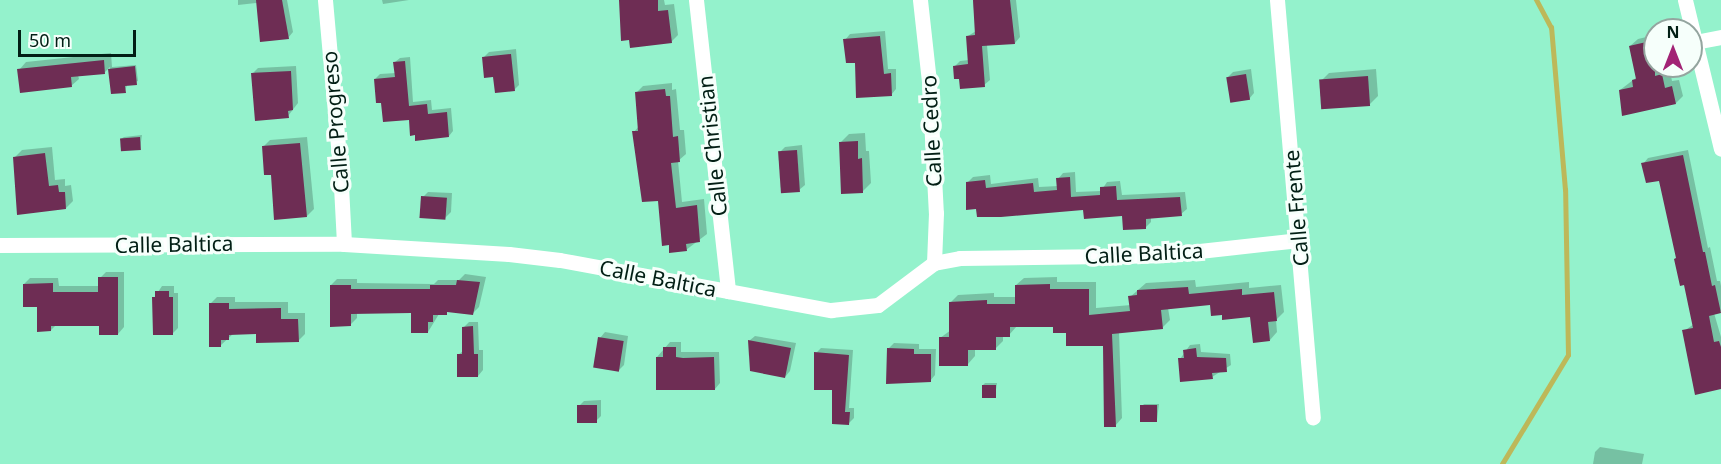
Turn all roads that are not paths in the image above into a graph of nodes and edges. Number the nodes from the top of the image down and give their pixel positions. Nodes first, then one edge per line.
1 (325, 0) edge
2 (696, 0) edge
3 (920, 0) edge
4 (1278, 0) edge
5 (1685, 0) edge
6 (1689, 18) edge
7 (1721, 37) edge
8 (1703, 40) edge
9 (1703, 75) edge
10 (1721, 149) edge
11 (1299, 240) junction
12 (344, 244) junction
13 (0, 245) edge
14 (934, 263) junction
15 (728, 291) junction
16 (1313, 417) dead end

1 - 12 street, Calle Progreso
2 - 15 street, Calle Christian
3 - 14 street, Calle Cedro
4 - 11 street, Calle Frente
5 - 6 street
7 - 8 street
9 - 10 street
11 - 14 street, Calle Baltica
11 - 16 street, Calle Frente
12 - 13 street, Calle Baltica
12 - 15 street, Calle Baltica
14 - 15 street, Calle Baltica

